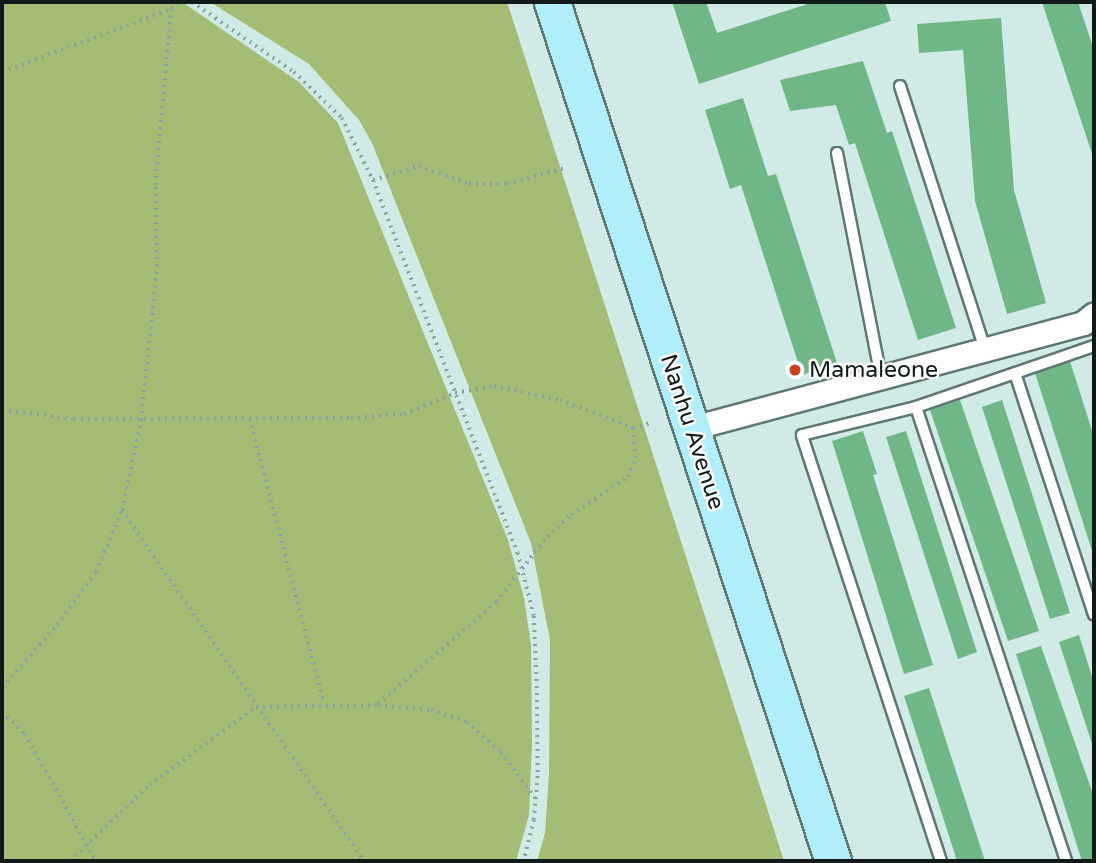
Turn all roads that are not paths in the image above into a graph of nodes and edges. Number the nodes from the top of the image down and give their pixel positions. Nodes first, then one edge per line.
1 (530, 2) edge
2 (552, 2) edge
3 (900, 86) dead end
4 (837, 153) dead end
5 (1094, 314) edge
6 (1094, 346) edge
7 (985, 349) junction
8 (1015, 373) junction
9 (881, 377) junction
10 (916, 407) junction
11 (692, 428) junction
12 (1094, 614) edge
13 (811, 861) edge
14 (833, 861) edge
15 (941, 861) edge
16 (1066, 861) edge

1 - 13 main road, Nanhu Avenue
2 - 11 main road, Nanhu Avenue
3 - 7 lane
4 - 9 lane
5 - 7 street
6 - 8 lane
7 - 9 street
8 - 10 lane
8 - 12 lane
9 - 11 street
10 - 15 lane
10 - 16 lane
11 - 14 main road, Nanhu Avenue

